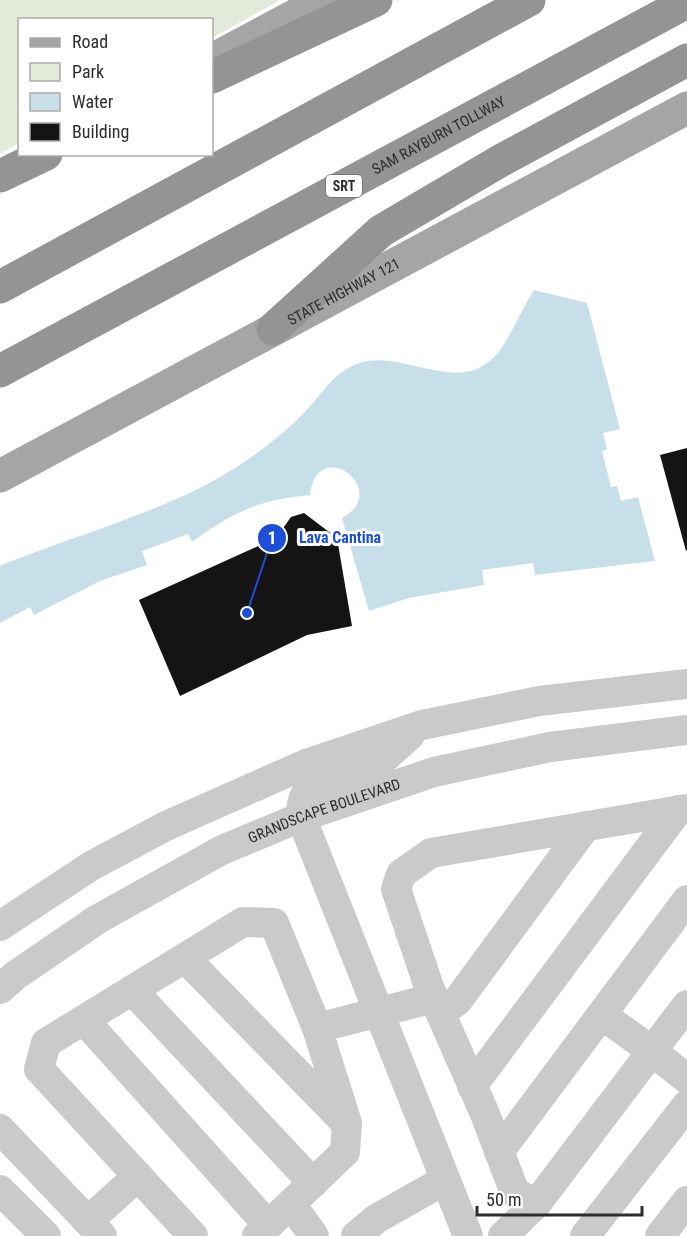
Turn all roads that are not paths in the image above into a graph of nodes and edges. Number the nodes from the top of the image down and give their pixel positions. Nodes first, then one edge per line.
1 (324, 0) edge
2 (376, 0) edge
3 (529, 0) edge
4 (687, 2) edge
5 (213, 59) edge
6 (687, 60) edge
7 (213, 77) edge
8 (687, 108) edge
9 (32, 156) edge
10 (42, 156) edge
11 (0, 175) edge
12 (0, 287) edge
13 (273, 329) junction
14 (0, 371) edge
15 (0, 476) edge
16 (687, 684) edge
17 (422, 725) junction
18 (687, 730) edge
19 (683, 809) edge
20 (301, 817) junction
21 (586, 826) junction
22 (687, 900) edge
23 (0, 926) edge
24 (185, 958) junction
25 (0, 989) edge
26 (132, 990) junction
27 (687, 1005) edge
28 (437, 1006) junction
29 (381, 1013) junction
30 (602, 1015) junction
31 (84, 1020) junction
32 (317, 1028) junction
33 (652, 1051) junction
34 (687, 1079) edge
35 (472, 1086) junction
36 (687, 1105) edge
37 (346, 1123) junction
38 (0, 1129) edge
39 (499, 1152) junction
40 (138, 1176) junction
41 (445, 1180) junction
42 (313, 1183) junction
43 (0, 1190) edge
44 (687, 1201) edge
45 (537, 1203) junction
46 (291, 1204) junction
47 (95, 1229) edge
48 (262, 1231) edge
49 (46, 1236) edge
50 (193, 1236) edge
51 (314, 1236) edge
52 (356, 1236) edge
53 (468, 1236) edge
54 (503, 1236) edge
55 (585, 1236) edge
56 (660, 1236) edge

1 - 5 main road
2 - 7 highway
3 - 12 highway
4 - 14 highway, SAM RAYBURN TOLLWAY / SRT
6 - 13 highway
8 - 13 main road, STATE HIGHWAY 121
9 - 11 main road
10 - 11 highway
13 - 15 main road, STATE HIGHWAY 121
16 - 17 street
17 - 20 street
17 - 23 street
18 - 20 street, GRANDSCAPE BOULEVARD
19 - 21 street
19 - 35 street
20 - 25 street, GRANDSCAPE BOULEVARD
20 - 29 street
21 - 28 street
21 - 28 street
22 - 30 street
24 - 26 street
24 - 32 street
24 - 37 street
26 - 31 street
26 - 42 street
27 - 33 street
28 - 29 street
28 - 35 street
29 - 32 street
29 - 41 street
30 - 33 street
30 - 39 street
31 - 40 street
31 - 48 street
32 - 37 street
33 - 34 street
33 - 45 street
35 - 39 street
36 - 55 street
37 - 42 street
38 - 47 street
39 - 45 street
40 - 47 street
40 - 50 street
41 - 52 street
41 - 53 street
42 - 46 street
43 - 49 street
44 - 56 street
45 - 54 street
46 - 48 street
46 - 51 street

